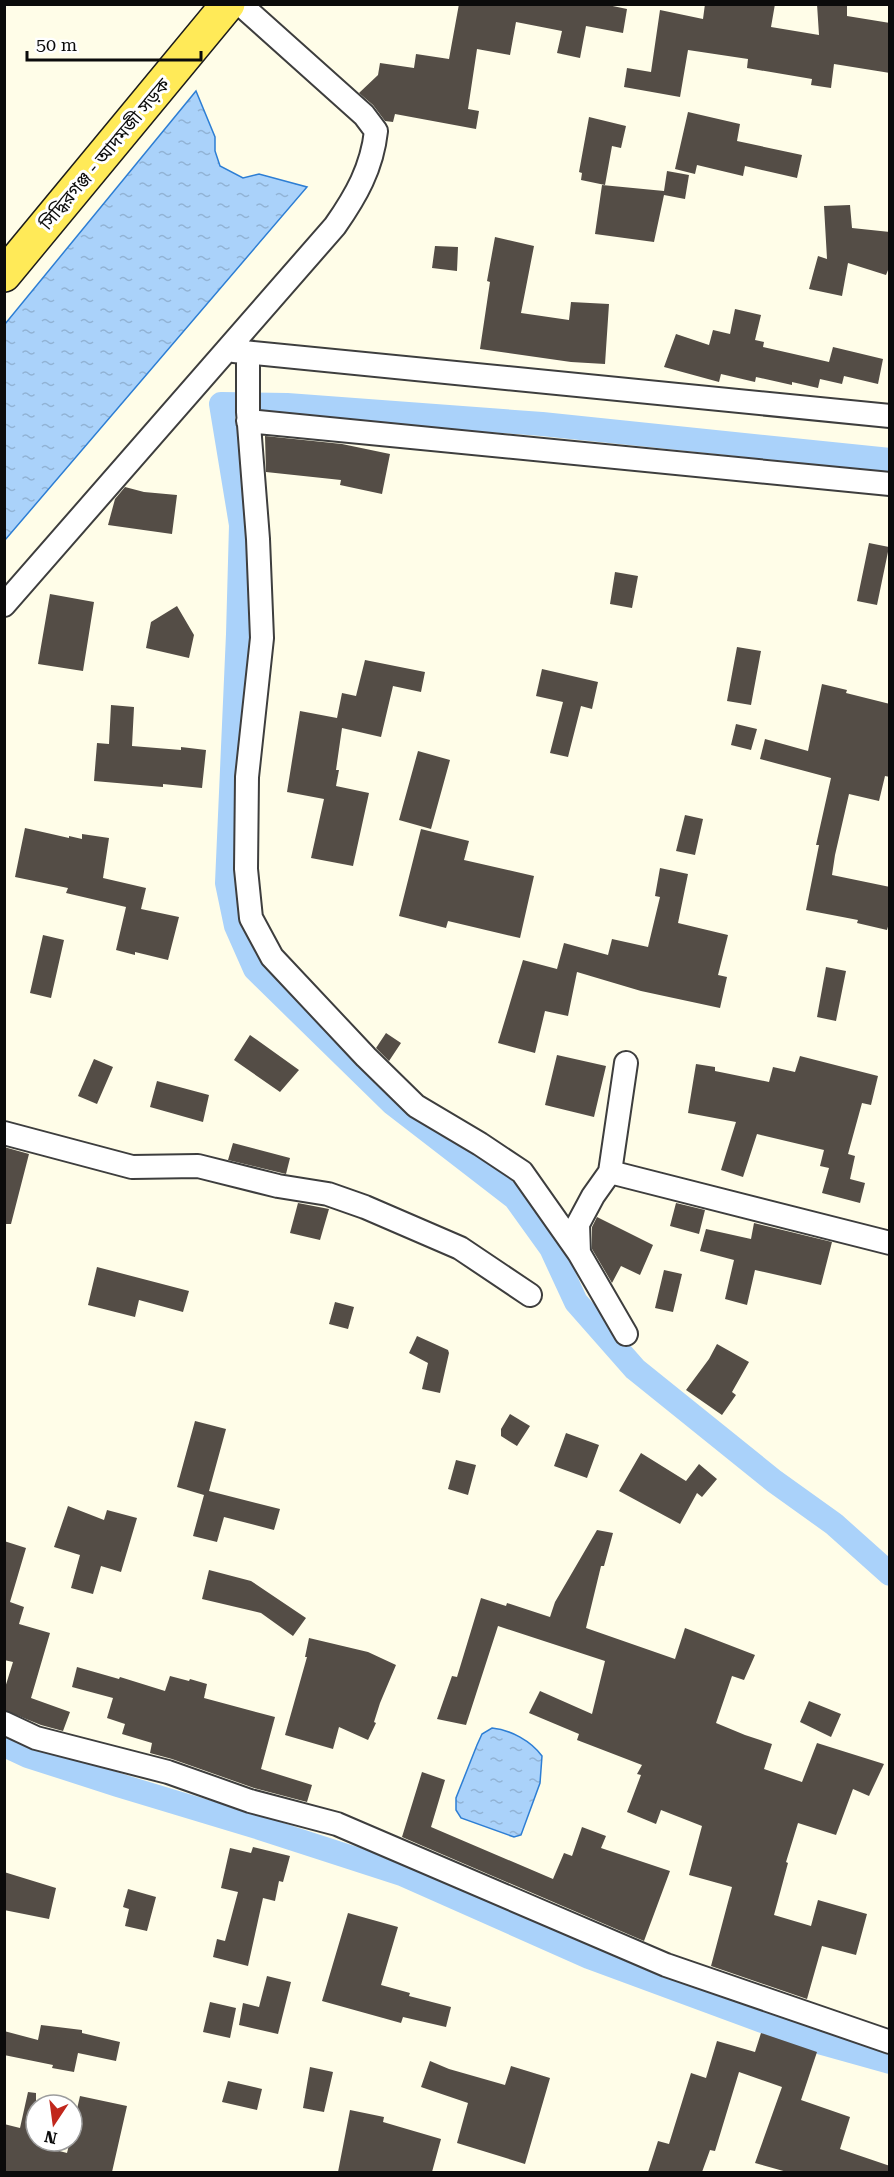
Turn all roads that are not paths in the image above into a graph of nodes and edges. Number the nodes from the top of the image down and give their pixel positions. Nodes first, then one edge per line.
1 (228, 4) edge
2 (240, 4) edge
3 (4, 275) edge
4 (238, 352) junction
5 (890, 416) edge
6 (248, 417) junction
7 (890, 484) edge
8 (4, 605) edge
9 (626, 1063) dead end
10 (4, 1133) edge
11 (610, 1172) junction
12 (890, 1243) edge
13 (579, 1253) junction
14 (530, 1295) dead end
15 (626, 1334) dead end
16 (4, 1723) edge
17 (890, 2042) edge

1 - 3 main road, সিদ্ধিরগঞ্জ - আদমজী সড়ক
2 - 4 street
4 - 5 street
4 - 6 street
4 - 8 street
6 - 7 street
6 - 13 street
9 - 11 street
10 - 14 street
11 - 12 street
11 - 13 street
13 - 15 street
16 - 17 street

